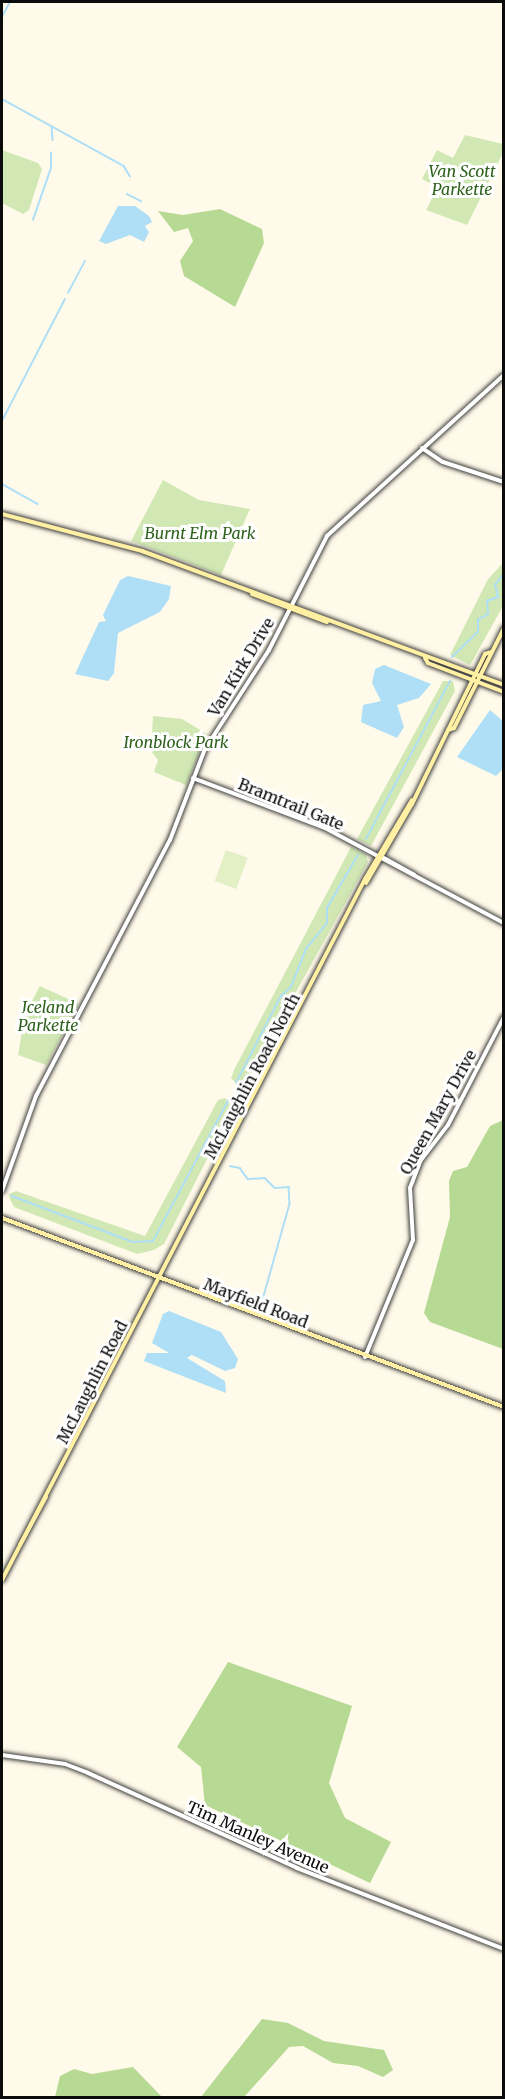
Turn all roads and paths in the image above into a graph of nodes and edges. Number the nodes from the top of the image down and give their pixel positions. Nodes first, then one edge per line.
1 (504, 375) edge
2 (422, 447) junction
3 (504, 482) edge
4 (2, 514) edge
5 (251, 593) junction
6 (291, 605) junction
7 (288, 611) junction
8 (328, 622) junction
9 (504, 628) edge
10 (491, 652) junction
11 (424, 657) junction
12 (475, 674) junction
13 (481, 676) junction
14 (471, 680) junction
15 (478, 682) junction
16 (504, 685) edge
17 (504, 692) edge
18 (448, 730) junction
19 (193, 778) junction
20 (380, 857) junction
21 (504, 923) edge
22 (504, 1017) edge
23 (2, 1191) edge
24 (2, 1218) edge
25 (159, 1279) junction
26 (365, 1357) junction
27 (504, 1407) edge
28 (2, 1580) edge
29 (2, 1755) edge
30 (504, 1949) edge

1 - 2 street, Van Kirk Drive
2 - 3 street
2 - 6 street, Van Kirk Drive
4 - 5 main road
5 - 6 main road
5 - 7 main road
6 - 7 street, Van Kirk Drive
6 - 8 main road
7 - 8 main road
7 - 19 street, Van Kirk Drive
8 - 11 main road
9 - 10 main road, McLaughlin Road North
10 - 12 main road, McLaughlin Road North
10 - 13 main road, McLaughlin Road North
11 - 12 main road
11 - 14 main road
12 - 13 main road
12 - 14 main road, McLaughlin Road North
13 - 15 main road, McLaughlin Road North
13 - 16 main road
14 - 15 main road
14 - 18 main road, McLaughlin Road North
15 - 17 main road
15 - 18 main road, McLaughlin Road North
18 - 20 main road, McLaughlin Road North
19 - 20 street, Bramtrail Gate
19 - 23 street, Van Kirk Drive
20 - 21 street, Bramtrail Gate
20 - 25 main road, McLaughlin Road North
22 - 26 street, Queen Mary Drive
24 - 25 main road, Mayfield Road
25 - 26 main road, Mayfield Road
25 - 28 main road, McLaughlin Road
26 - 27 main road, Mayfield Road
29 - 30 street, Tim Manley Avenue

